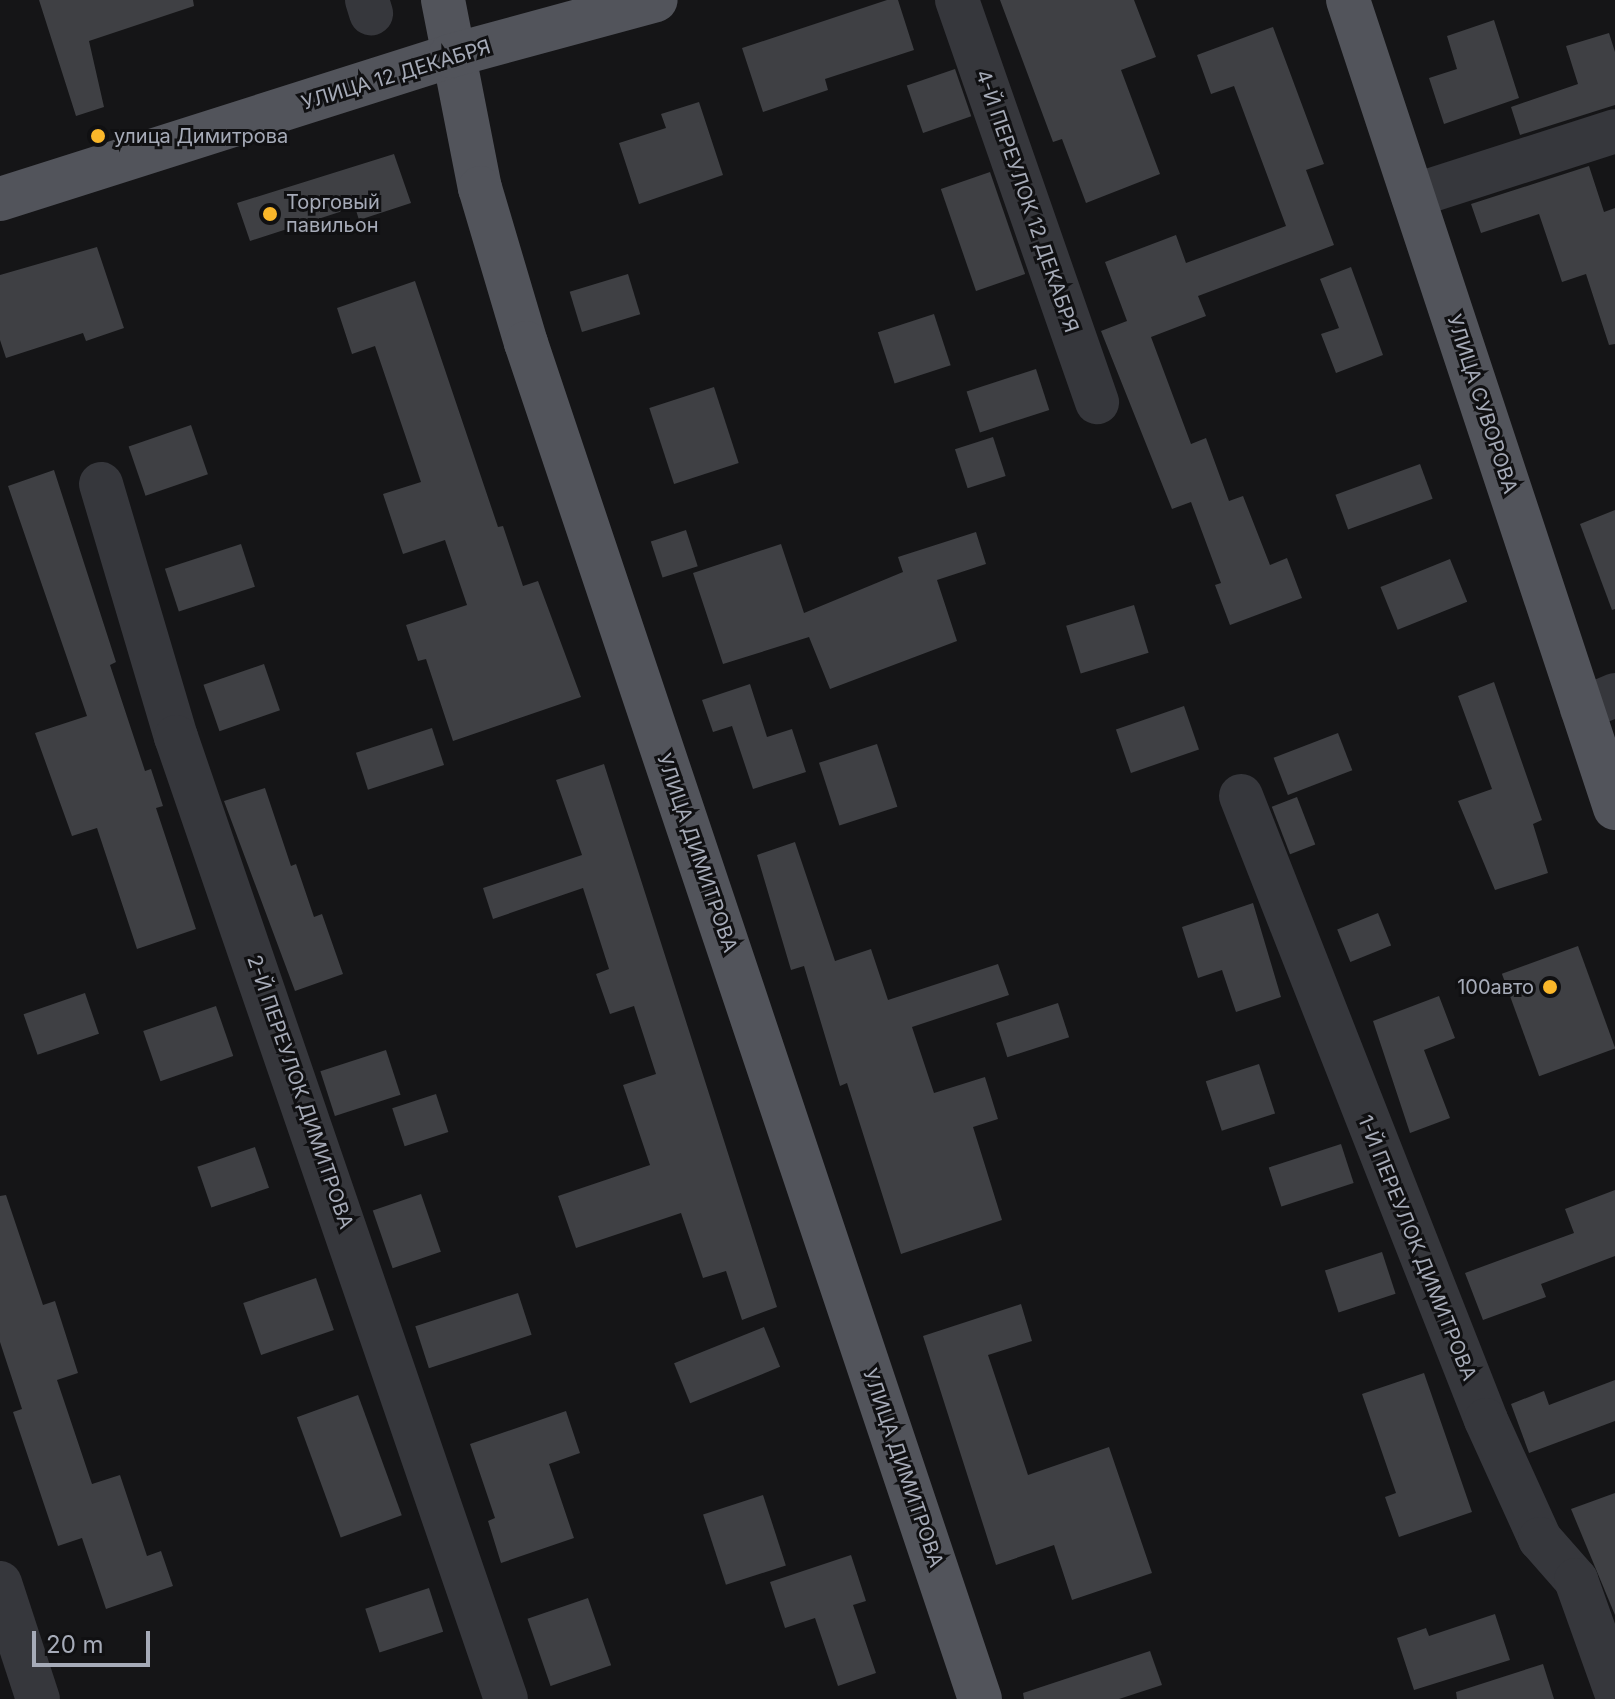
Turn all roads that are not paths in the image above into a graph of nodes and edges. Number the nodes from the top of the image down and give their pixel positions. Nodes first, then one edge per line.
1 (443, 0) edge
2 (656, 0) edge
3 (957, 0) edge
4 (1348, 0) edge
5 (450, 56) junction
6 (1615, 131) edge
7 (1413, 196) junction
8 (0, 199) edge
9 (1097, 402) dead end
10 (101, 484) dead end
11 (1599, 702) edge
12 (1241, 796) dead end
13 (1615, 808) edge
14 (0, 1583) edge
15 (1615, 1689) edge
16 (38, 1699) edge
17 (506, 1699) edge
18 (980, 1699) edge

1 - 5 main road, УЛИЦА ДИМИТРОВА
2 - 5 main road, УЛИЦА 12 ДЕКАБРЯ
3 - 9 street, 4-Й ПЕРЕУЛОК 12 ДЕКАБРЯ
4 - 7 main road, УЛИЦА СУВОРОВА
5 - 8 main road, УЛИЦА 12 ДЕКАБРЯ
5 - 18 main road, УЛИЦА ДИМИТРОВА
6 - 7 street
7 - 11 main road, УЛИЦА СУВОРОВА
10 - 17 street, 2-Й ПЕРЕУЛОК ДИМИТРОВА
11 - 13 main road, УЛИЦА СУВОРОВА
12 - 15 street, 1-Й ПЕРЕУЛОК ДИМИТРОВА
14 - 16 street

